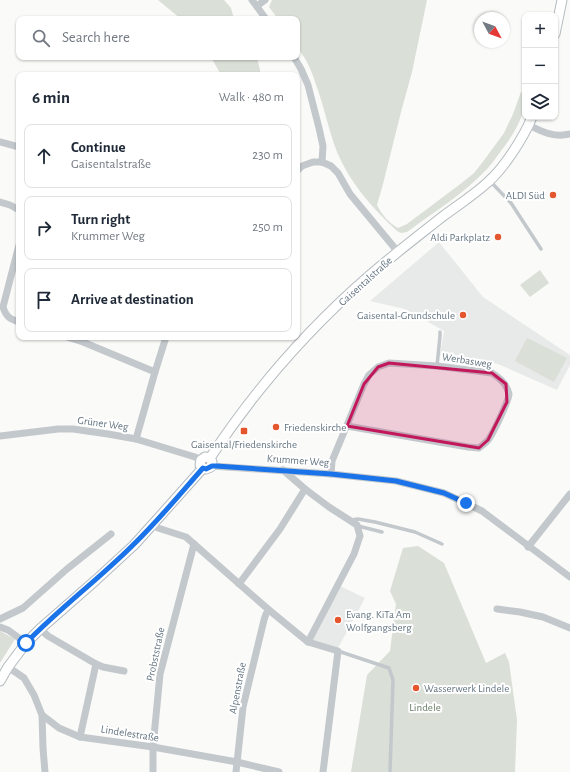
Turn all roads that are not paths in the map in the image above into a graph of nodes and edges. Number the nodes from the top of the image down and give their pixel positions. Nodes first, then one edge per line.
1 (252, 0) edge
2 (265, 0) edge
3 (562, 0) edge
4 (257, 6) junction
5 (264, 16) edge
6 (558, 19) edge
7 (296, 60) edge
8 (531, 121) edge
9 (570, 135) edge
10 (0, 142) edge
11 (16, 146) edge
12 (322, 162) junction
13 (300, 168) edge
14 (490, 181) junction
15 (0, 202) edge
16 (16, 208) edge
17 (541, 249) dead end
18 (398, 252) junction
19 (16, 257) edge
20 (3, 316) edge
21 (16, 321) edge
22 (440, 332) dead end
23 (77, 340) edge
24 (165, 340) edge
25 (437, 366) junction
26 (155, 372) junction
27 (346, 426) junction
28 (0, 436) edge
29 (136, 439) junction
30 (206, 463) junction
31 (283, 470) junction
32 (331, 474) junction
33 (305, 489) junction
34 (570, 494) edge
35 (348, 520) junction
36 (153, 524) junction
37 (357, 525) junction
38 (382, 532) dead end
39 (112, 534) dead end
40 (194, 544) junction
41 (442, 544) dead end
42 (528, 547) junction
43 (570, 577) edge
44 (239, 584) junction
45 (498, 609) dead end
46 (269, 610) junction
47 (0, 619) edge
48 (0, 627) edge
49 (40, 628) junction
50 (570, 628) edge
51 (308, 642) junction
52 (26, 643) junction
53 (338, 651) junction
54 (96, 664) junction
55 (8, 667) junction
56 (124, 671) dead end
57 (0, 681) edge
58 (42, 715) junction
59 (80, 736) junction
60 (153, 747) junction
61 (237, 762) junction
62 (45, 772) edge
63 (153, 772) edge
64 (236, 772) edge
65 (279, 772) edge
66 (323, 772) edge
67 (390, 772) edge

1 - 4 street
2 - 4 street
3 - 6 main road
4 - 5 street
7 - 12 street
8 - 9 street
8 - 14 main road, Gaisentalstraße
10 - 11 street
12 - 13 street
12 - 18 street
14 - 17 lane
14 - 18 main road, Gaisentalstraße
15 - 16 street
18 - 30 main road, Gaisentalstraße
19 - 20 street
20 - 21 street
22 - 25 lane
23 - 26 street
24 - 26 street
25 - 27 street, Werbasweg
25 - 27 street, Werbasweg
26 - 29 street
27 - 32 street, Werbasweg
28 - 29 street, Grüner Weg
29 - 30 street, Grüner Weg
30 - 31 street, Krummer Weg
30 - 36 main road, Gaisentalstraße
31 - 32 street, Krummer Weg
31 - 33 street
32 - 42 street, Krummer Weg
33 - 35 street
33 - 44 street
34 - 42 street
35 - 37 street
35 - 41 lane
36 - 40 street
36 - 49 main road, Gaisentalstraße
37 - 38 lane
37 - 51 street
39 - 47 street
40 - 44 street
40 - 60 street, Probststraße
42 - 43 street, Krummer Weg
44 - 46 street
45 - 50 street
46 - 51 street
46 - 61 street, Alpenstraße
48 - 52 street
49 - 52 main road, Gaisentalstraße
49 - 54 street
51 - 53 street
52 - 55 main road, Gaisentalstraße
53 - 66 street
53 - 67 lane
54 - 56 street
54 - 59 street
55 - 57 main road, Gaisentalstraße
55 - 58 street
58 - 59 street, Lindelestraße
58 - 62 street
59 - 60 street, Lindelestraße
60 - 61 street, Lindelestraße
60 - 63 street, Probststraße
61 - 64 street, Alpenstraße
61 - 65 street, Lindelestraße

